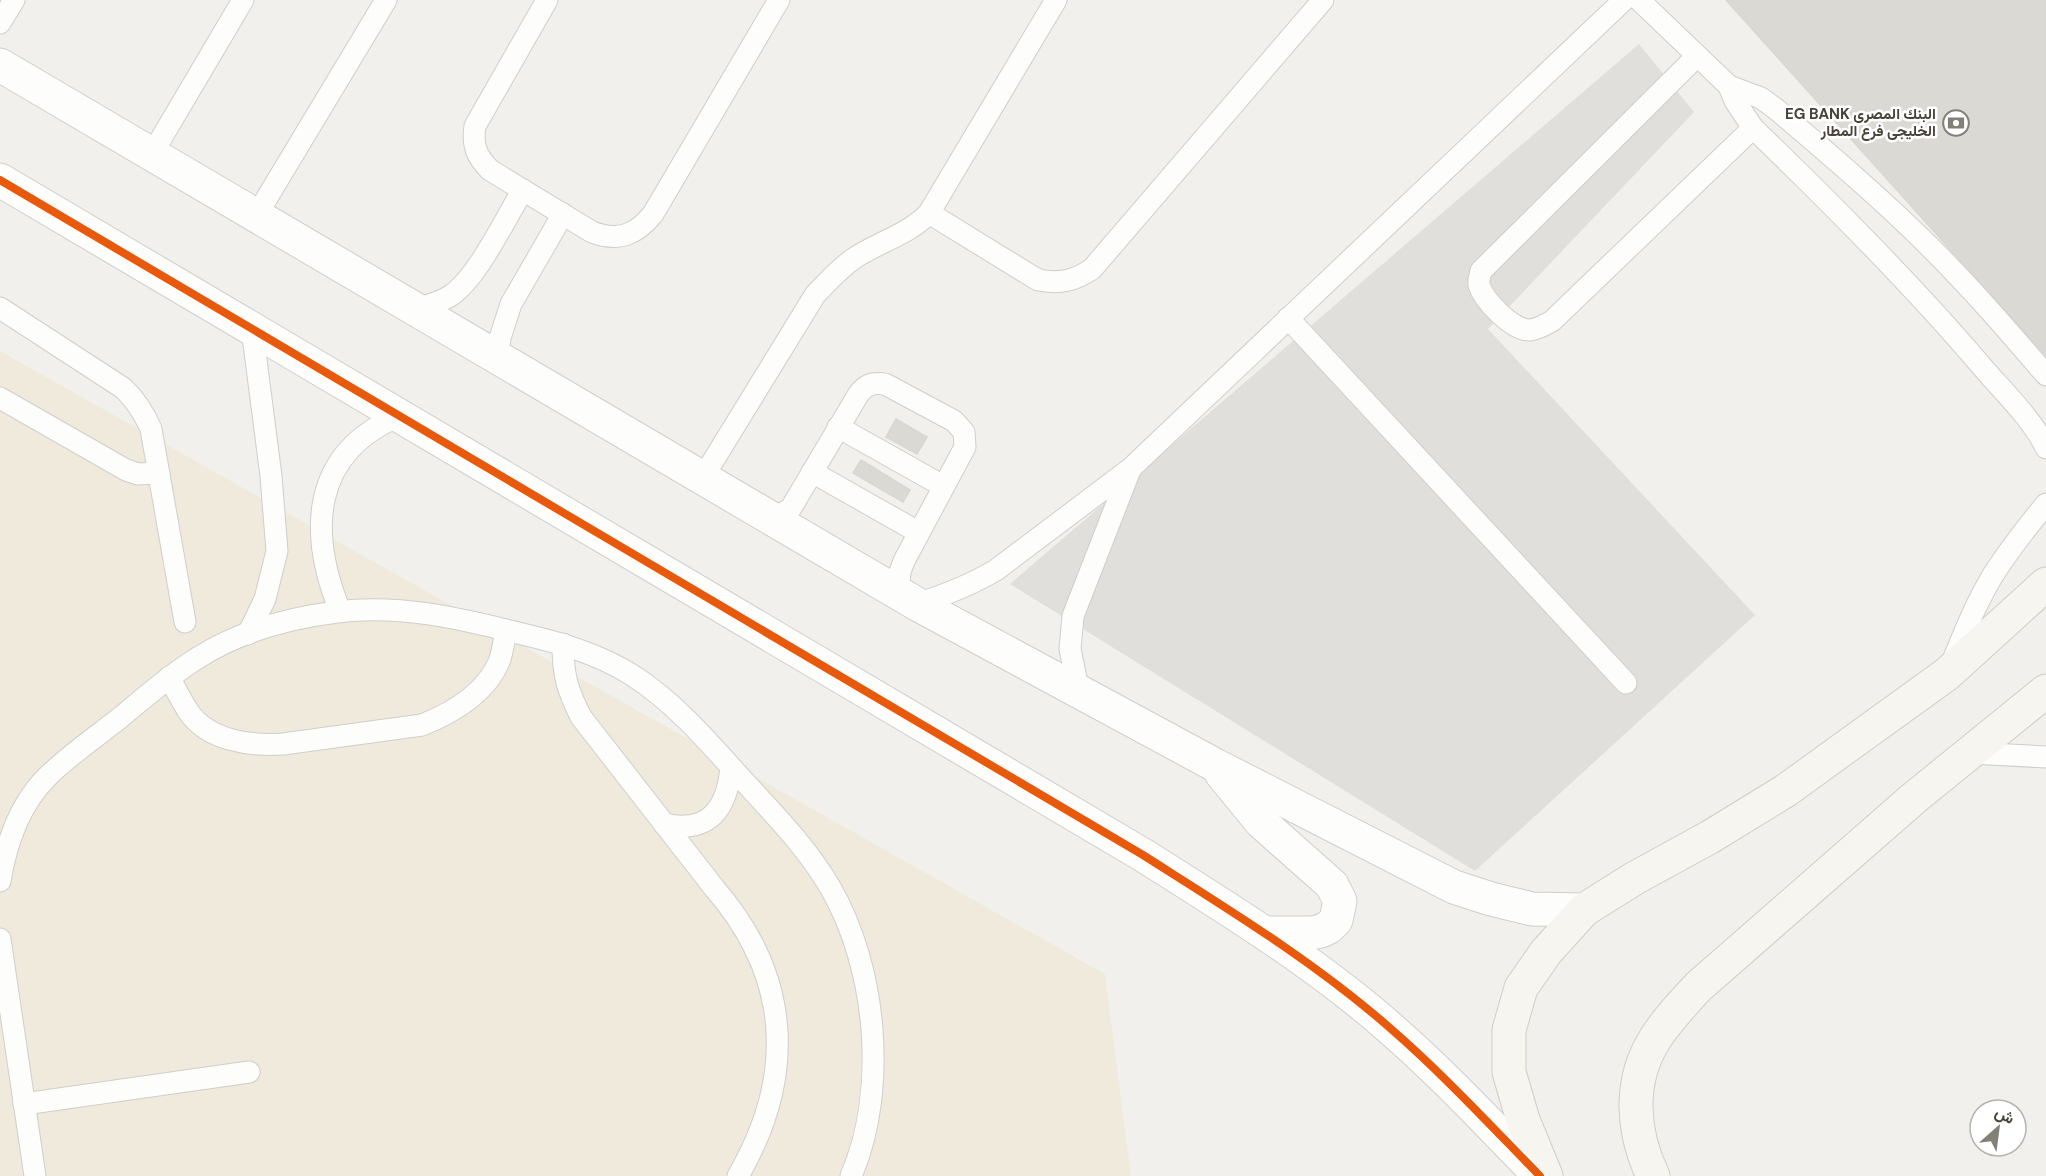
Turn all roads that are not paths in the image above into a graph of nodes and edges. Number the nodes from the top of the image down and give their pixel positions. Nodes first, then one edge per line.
1 (14, 0) edge
2 (243, 0) edge
3 (386, 0) edge
4 (547, 0) edge
5 (779, 0) edge
6 (1056, 0) edge
7 (1323, 0) edge
8 (1624, 0) edge
9 (1639, 0) edge
10 (0, 23) edge
11 (1698, 56) junction
12 (0, 65) edge
13 (1729, 86) junction
14 (1753, 128) junction
15 (152, 154) junction
16 (0, 180) edge
17 (523, 190) junction
18 (929, 213) junction
19 (563, 214) junction
20 (256, 216) junction
21 (0, 308) edge
22 (415, 309) junction
23 (1288, 318) junction
24 (252, 329) junction
25 (497, 358) junction
26 (2046, 375) edge
27 (0, 398) edge
28 (399, 416) junction
29 (838, 427) junction
30 (2046, 448) edge
31 (1130, 469) junction
32 (812, 472) junction
33 (159, 473) junction
34 (702, 479) junction
35 (944, 486) junction
36 (2046, 504) edge
37 (771, 519) junction
38 (918, 532) junction
39 (2046, 584) edge
40 (908, 599) junction
41 (340, 611) junction
42 (185, 622) dead end
43 (506, 630) junction
44 (248, 634) junction
45 (564, 644) junction
46 (1947, 674) junction
47 (169, 677) junction
48 (1626, 683) dead end
49 (2046, 691) edge
50 (1079, 693) junction
51 (1971, 753) junction
52 (2046, 756) edge
53 (1215, 765) junction
54 (731, 767) junction
55 (664, 824) junction
56 (0, 881) edge
57 (1584, 910) junction
58 (1264, 933) junction
59 (0, 939) edge
60 (249, 1072) dead end
61 (24, 1104) junction
62 (35, 1176) edge
63 (738, 1176) edge
64 (851, 1176) edge
65 (1540, 1176) edge
66 (1546, 1176) edge
67 (1653, 1176) edge

1 - 10 lane
2 - 15 lane
3 - 20 lane
4 - 17 lane
5 - 19 lane
6 - 18 lane
7 - 18 lane
8 - 23 lane
9 - 11 lane
11 - 13 lane
11 - 14 lane
12 - 15 street
13 - 14 lane
13 - 26 lane
14 - 30 lane
15 - 20 street
16 - 24 street
17 - 19 lane
17 - 22 lane
18 - 34 lane
19 - 25 lane
20 - 22 street
21 - 33 lane
22 - 25 street
23 - 31 lane
23 - 48 lane
24 - 28 street
24 - 44 lane
25 - 34 street
27 - 33 lane
28 - 41 lane
28 - 58 street
29 - 32 lane
29 - 35 lane
29 - 35 lane
31 - 40 lane
31 - 50 lane
32 - 37 lane
32 - 38 lane
33 - 42 lane
34 - 37 street
35 - 38 lane
36 - 46 lane
37 - 40 street
38 - 40 lane
39 - 46 main road
40 - 50 street
41 - 43 lane
41 - 44 lane
43 - 45 lane
43 - 47 lane
44 - 47 lane
45 - 54 lane
45 - 55 lane
46 - 57 main road
47 - 56 lane
49 - 51 main road
50 - 53 street
51 - 52 lane
51 - 67 main road
53 - 57 street
53 - 58 street
54 - 55 lane
54 - 64 lane
55 - 63 lane
57 - 66 main road
58 - 65 street
59 - 61 lane
60 - 61 lane
61 - 62 lane

